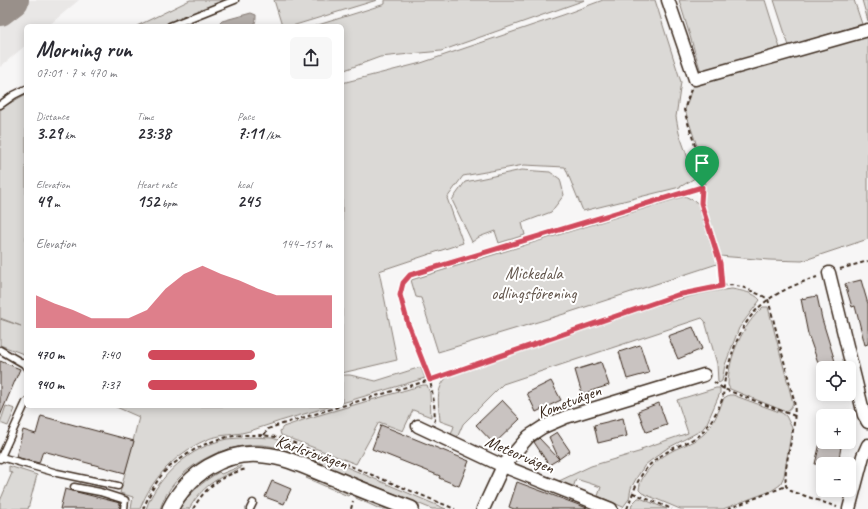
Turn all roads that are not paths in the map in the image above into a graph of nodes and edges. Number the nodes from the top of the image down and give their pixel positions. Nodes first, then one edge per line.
1 (234, 0) edge
2 (668, 0) edge
3 (175, 24) edge
4 (868, 30) edge
5 (24, 90) edge
6 (0, 105) edge
7 (829, 273) dead end
8 (0, 350) edge
9 (24, 364) edge
10 (704, 375) road end
11 (24, 406) edge
12 (868, 422) edge
13 (418, 426) dead end
14 (868, 445) edge
15 (0, 458) edge
16 (503, 466) junction
17 (118, 486) dead end
18 (74, 487) dead end
19 (253, 502) dead end
20 (124, 509) edge
21 (170, 509) edge
22 (250, 509) edge
23 (411, 509) edge
24 (483, 509) edge
25 (611, 509) edge
26 (849, 509) edge

1 - 3 lane
2 - 4 street
5 - 6 lane
7 - 12 street
8 - 9 lane
10 - 16 street, Kometvägen
11 - 15 lane
13 - 16 street, Meteorvägen
14 - 26 street
15 - 17 lane
16 - 24 street, Kometvägen
16 - 25 street, Meteorvägen
18 - 20 lane
19 - 22 lane
21 - 23 street, Karlsrovägen

